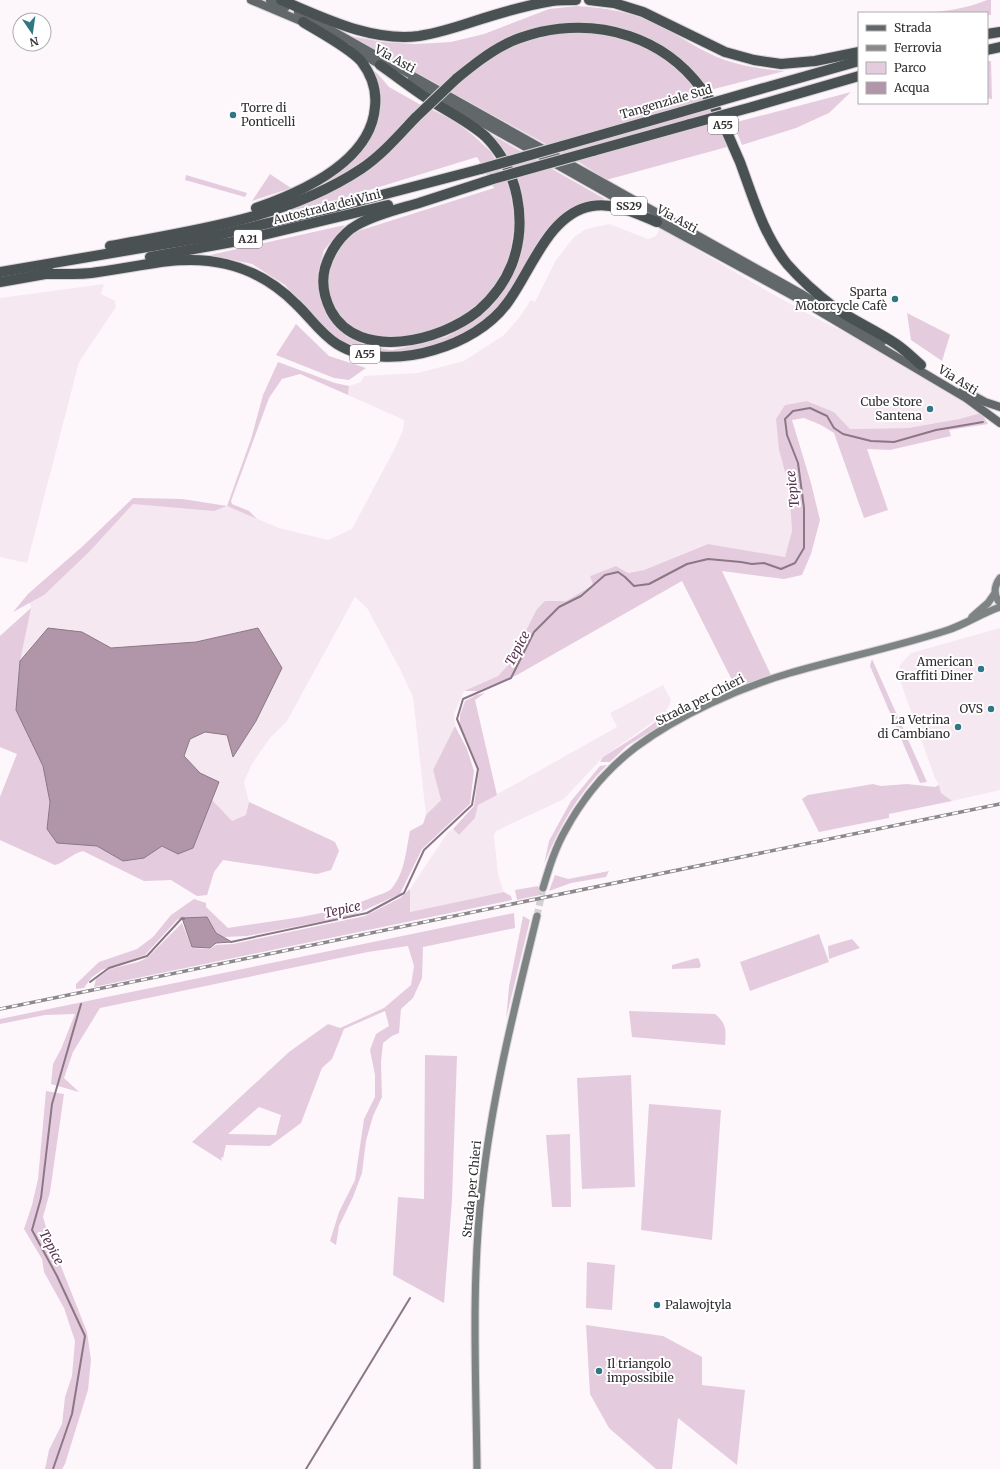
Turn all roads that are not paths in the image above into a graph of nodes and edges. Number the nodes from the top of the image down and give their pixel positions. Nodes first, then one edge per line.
1 (251, 0) edge
2 (270, 0) edge
3 (282, 0) edge
4 (576, 0) edge
5 (589, 0) edge
6 (303, 22) junction
7 (1000, 32) edge
8 (988, 34) edge
9 (1000, 47) edge
10 (988, 50) edge
11 (858, 52) edge
12 (858, 61) edge
13 (380, 64) junction
14 (858, 76) edge
15 (481, 169) joint
16 (493, 178) junction
17 (657, 222) junction
18 (177, 234) junction
19 (74, 259) junction
20 (0, 272) edge
21 (45, 274) junction
22 (0, 282) edge
23 (920, 365) junction
24 (1000, 407) edge
25 (1000, 423) edge
26 (1000, 578) edge
27 (995, 593) junction
28 (1000, 603) edge
29 (1000, 607) edge
30 (964, 623) junction
31 (543, 888) tunnel mouth
32 (537, 916) tunnel mouth
33 (477, 1469) edge

1 - 6 main road, Via Asti / SS29
2 - 23 main road, Via Asti / SS29
3 - 4 highway
5 - 11 highway
6 - 13 main road, Via Asti / SS29
6 - 18 highway, A55
7 - 8 highway
9 - 10 highway
12 - 15 highway, Tangenziale Sud / A55, bridge
13 - 16 highway, A55
13 - 17 main road, Via Asti / SS29
14 - 16 highway, A55, bridge
15 - 19 highway, Autostrada dei Vini
16 - 21 highway, Autostrada dei Vini / A21
17 - 21 highway, A55
17 - 25 main road, Via Asti / SS29
18 - 19 highway, A55
18 - 23 highway, A55, bridge
19 - 20 highway, Autostrada dei Vini
21 - 22 highway, Autostrada dei Vini / A21
23 - 24 main road, Via Asti / SS29
26 - 27 main road
27 - 28 main road
27 - 30 main road, Strada per Chieri
29 - 30 main road, Strada per Chieri
30 - 31 main road, Strada per Chieri
32 - 33 main road, Strada per Chieri

